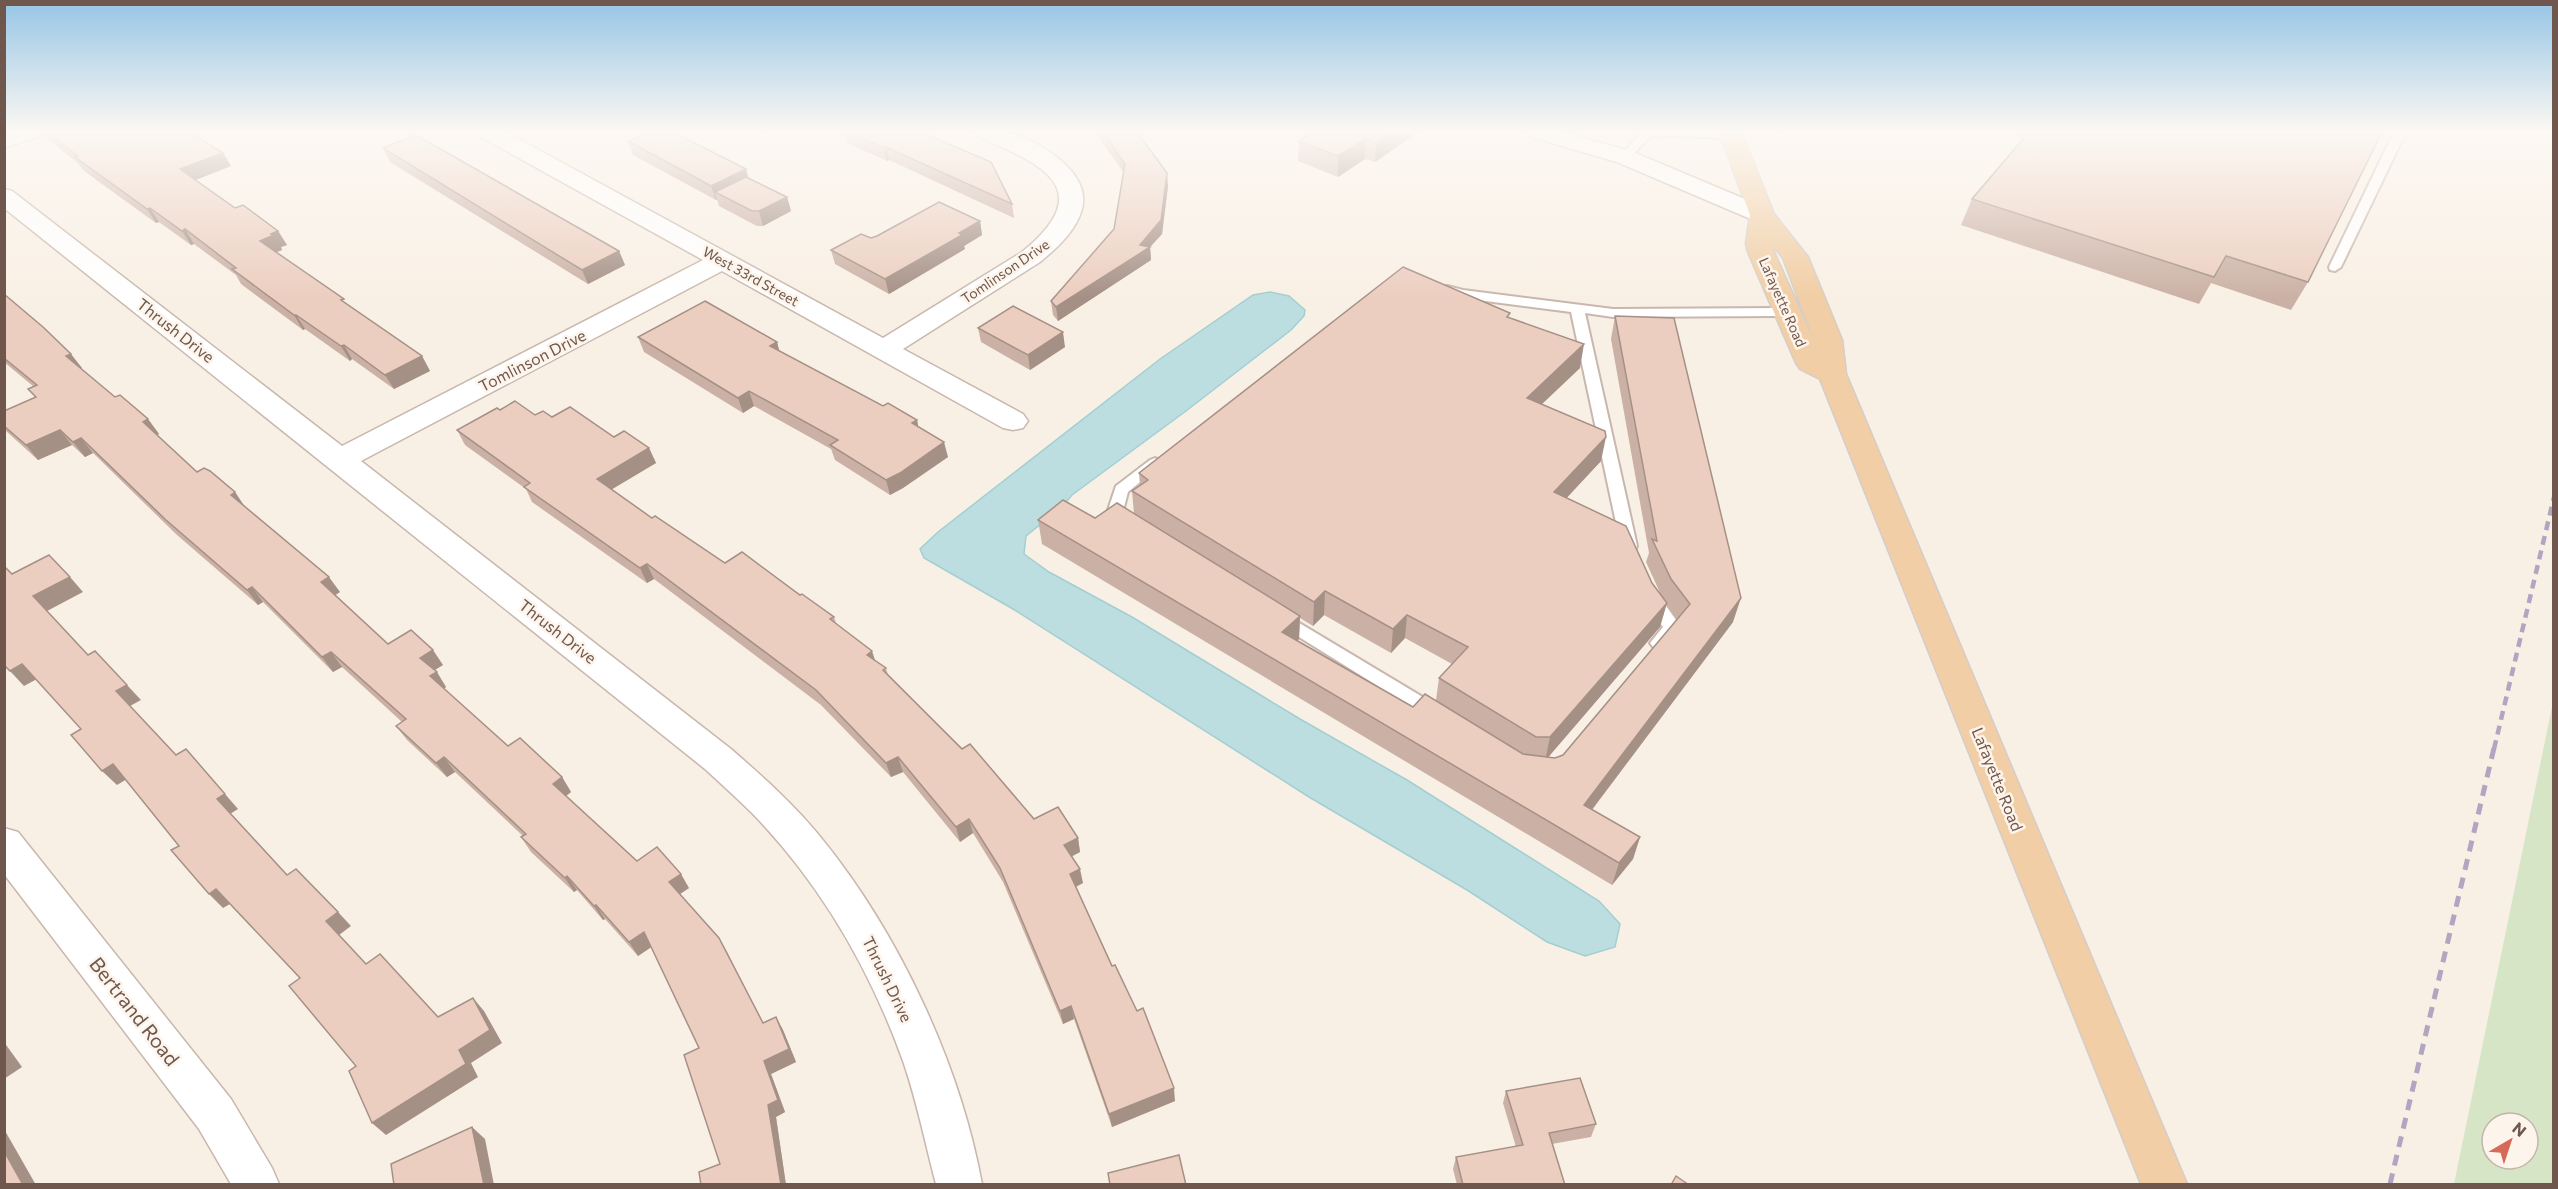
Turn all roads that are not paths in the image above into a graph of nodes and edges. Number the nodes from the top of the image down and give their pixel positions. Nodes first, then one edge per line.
1 (590, 187) edge
2 (1068, 187) edge
3 (1698, 187) edge
4 (1752, 187) edge
5 (2374, 187) edge
6 (4, 196) edge
7 (1762, 215) junction
8 (723, 260) junction
9 (2336, 267) dead end
10 (1429, 286) edge
11 (1577, 309) junction
12 (1786, 312) junction
13 (884, 350) junction
14 (1832, 374) junction
15 (1013, 421) dead end
16 (1167, 453) edge
17 (341, 459) junction
18 (1141, 530) edge
19 (1634, 559) edge
20 (1646, 587) edge
21 (1268, 610) edge
22 (1651, 653) edge
23 (1447, 721) edge
24 (4, 844) edge
25 (256, 1185) edge
26 (959, 1185) edge
27 (2164, 1185) edge

1 - 8 street, West 33rd Street
2 - 13 street, Tomlinson Drive
3 - 7 street
4 - 7 main road, Lafayette Road
5 - 9 lane
6 - 17 street, Thrush Drive
7 - 12 main road, Lafayette Road
7 - 14 main road, Lafayette Road
8 - 13 street, West 33rd Street
8 - 17 street, Tomlinson Drive
10 - 11 lane
11 - 12 lane
11 - 19 lane
12 - 14 main road, Lafayette Road
13 - 15 street, West 33rd Street
14 - 27 main road, Lafayette Road
16 - 18 lane
17 - 26 street, Thrush Drive
20 - 22 lane
21 - 23 lane
24 - 25 street, Bertrand Road

